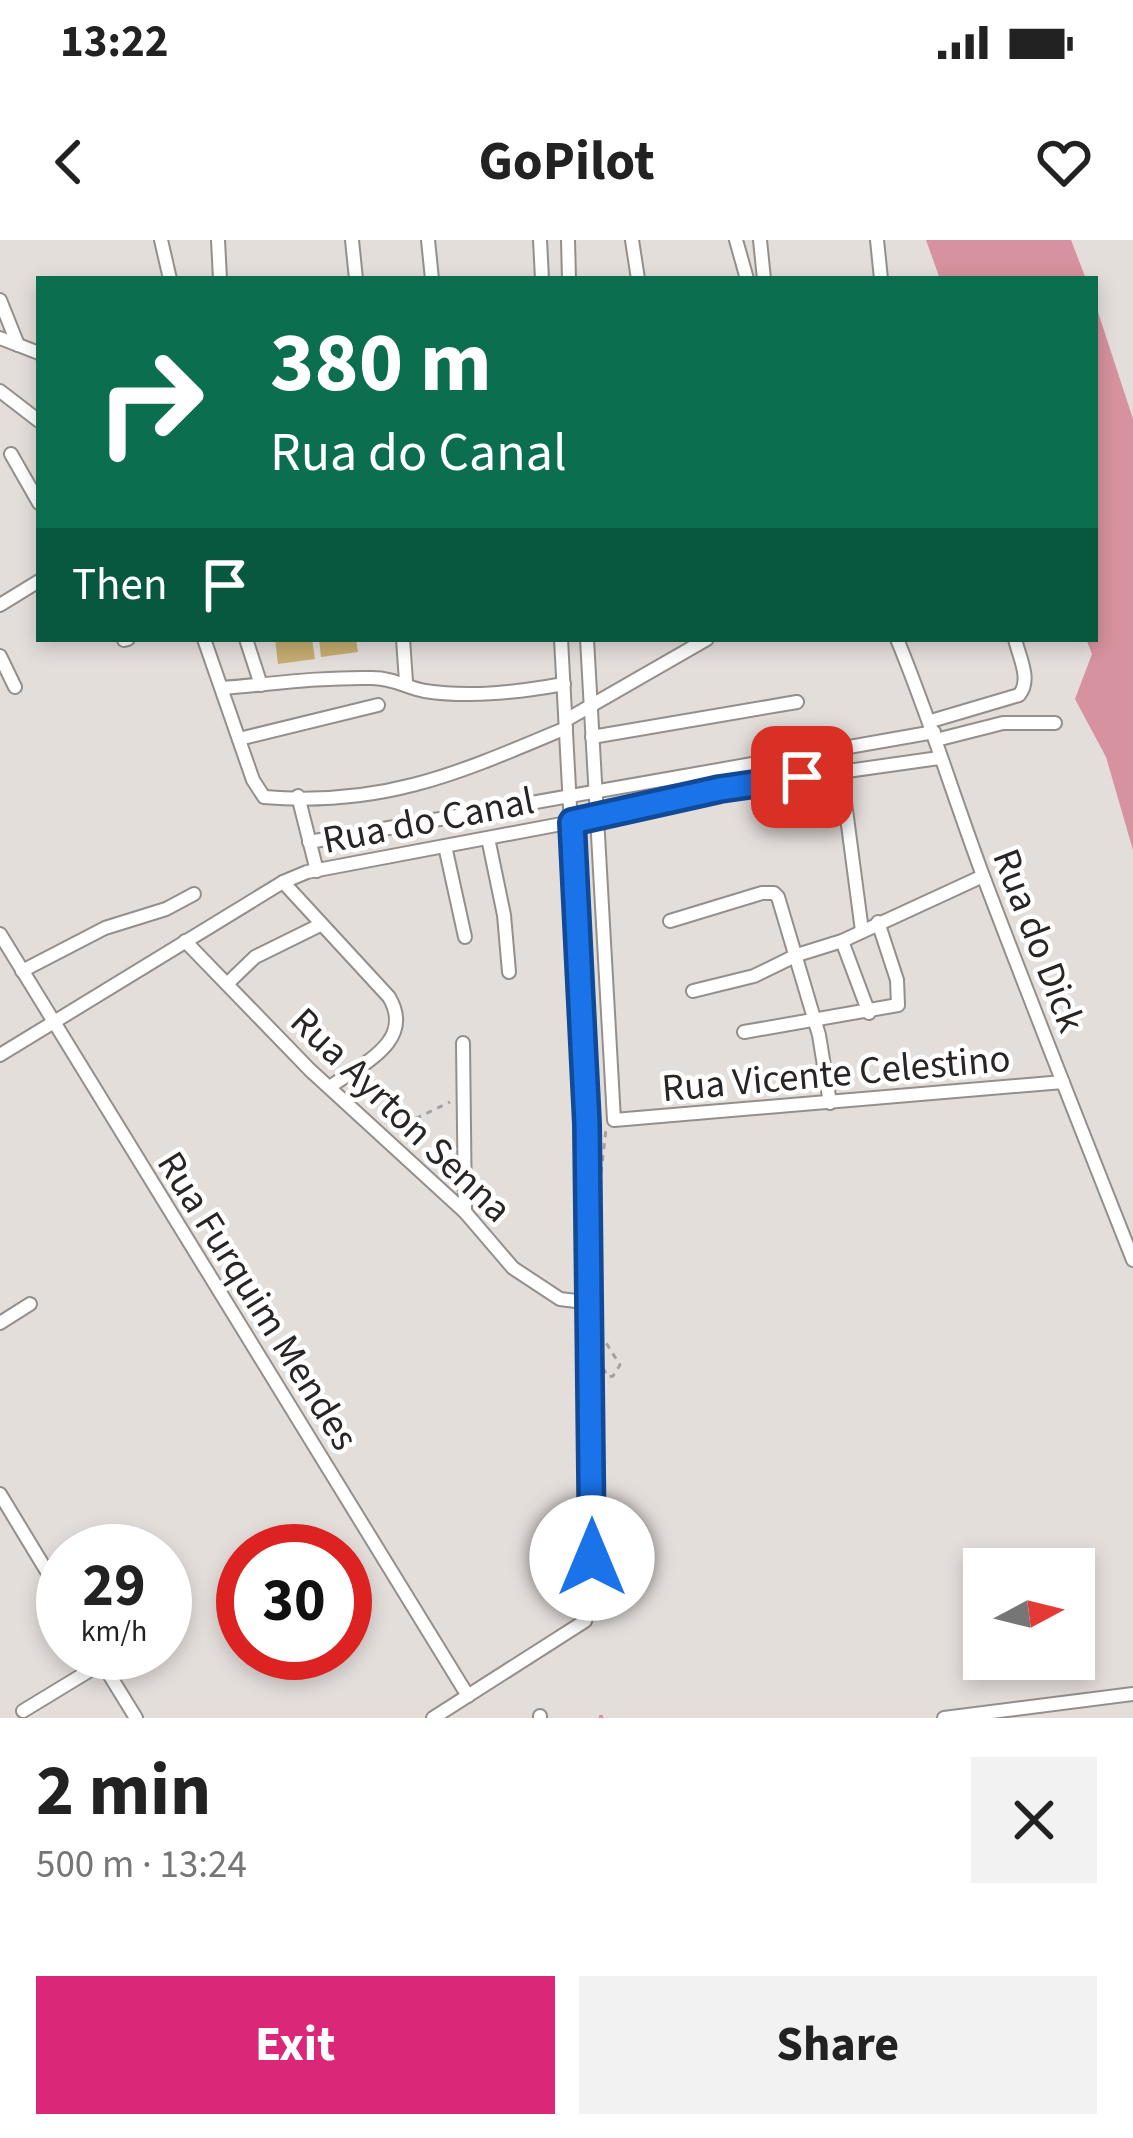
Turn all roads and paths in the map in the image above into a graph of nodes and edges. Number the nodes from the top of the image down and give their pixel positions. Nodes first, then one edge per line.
1 (161, 240) edge
2 (218, 240) edge
3 (352, 240) edge
4 (428, 240) edge
5 (540, 240) edge
6 (568, 240) edge
7 (632, 240) edge
8 (736, 240) edge
9 (760, 240) edge
10 (877, 240) edge
11 (169, 276) edge
12 (220, 276) edge
13 (356, 276) edge
14 (432, 276) edge
15 (542, 276) edge
16 (569, 276) edge
17 (638, 276) edge
18 (746, 276) edge
19 (764, 276) edge
20 (881, 276) edge
21 (0, 299) edge
22 (0, 338) edge
23 (18, 345) junction
24 (36, 352) edge
25 (0, 392) edge
26 (36, 419) edge
27 (11, 454) dead end
28 (36, 498) edge
29 (36, 583) edge
30 (0, 605) edge
31 (205, 642) edge
32 (247, 642) edge
33 (403, 642) edge
34 (561, 642) edge
35 (587, 642) edge
36 (898, 642) edge
37 (1016, 642) edge
38 (690, 645) edge
39 (0, 656) edge
40 (406, 682) junction
41 (564, 684) junction
42 (261, 685) junction
43 (15, 687) dead end
44 (222, 688) junction
45 (796, 703) dead end
46 (378, 705) dead end
47 (590, 708) junction
48 (1054, 723) dead end
49 (566, 724) junction
50 (934, 731) junction
51 (592, 737) junction
52 (239, 740) junction
53 (939, 758) junction
54 (841, 772) junction
55 (595, 792) junction
56 (298, 796) junction
57 (570, 796) junction
58 (597, 817) junction
59 (572, 822) junction
60 (488, 838) junction
61 (309, 842) junction
62 (445, 846) junction
63 (317, 871) junction
64 (983, 876) junction
65 (283, 882) junction
66 (194, 894) dead end
67 (670, 921) dead end
68 (878, 922) junction
69 (320, 925) junction
70 (862, 931) junction
71 (0, 934) edge
72 (465, 937) dead end
73 (185, 941) junction
74 (842, 941) junction
75 (796, 956) junction
76 (22, 971) junction
77 (508, 972) dead end
78 (227, 984) junction
79 (693, 991) dead end
80 (869, 1012) junction
81 (814, 1020) junction
82 (53, 1023) junction
83 (744, 1032) dead end
84 (464, 1043) dead end
85 (0, 1055) edge
86 (1063, 1082) junction
87 (332, 1086) junction
88 (463, 1096) junction
89 (830, 1102) junction
90 (615, 1121) junction
91 (587, 1124) junction
92 (382, 1135) junction
93 (465, 1212) junction
94 (1133, 1260) edge
95 (592, 1303) junction
96 (30, 1304) dead end
97 (0, 1323) edge
98 (602, 1351) dead end
99 (602, 1366) dead end
100 (0, 1494) edge
101 (36, 1553) edge
102 (67, 1680) edge
103 (113, 1680) edge
104 (1133, 1694) edge
105 (468, 1696) junction
106 (1057, 1703) junction
107 (23, 1711) dead end
108 (136, 1718) edge
109 (433, 1718) edge
110 (944, 1718) edge
111 (1059, 1718) edge

1 - 11 street
2 - 12 street
3 - 13 street
4 - 14 street
5 - 15 street
6 - 16 street
7 - 17 street
8 - 18 street
9 - 19 street
10 - 20 street
21 - 23 street
22 - 23 street
23 - 24 street
25 - 26 street
27 - 28 street
29 - 30 street
31 - 44 street
32 - 42 street
33 - 40 street
34 - 41 street
35 - 47 street
36 - 50 street, Rua do Dick
37 - 50 street
38 - 47 street
39 - 43 street
40 - 41 street
40 - 42 street
41 - 49 street
42 - 44 street
44 - 52 street
45 - 51 street
46 - 52 street
47 - 49 street
47 - 51 street
48 - 50 street
49 - 56 street
49 - 57 street
50 - 53 street, Rua do Dick
50 - 55 street
51 - 55 street
52 - 56 street
53 - 54 street, Rua do Canal
53 - 64 street, Rua do Dick
54 - 58 street, Rua do Canal
54 - 70 street
55 - 57 street
55 - 58 street
56 - 61 street
57 - 59 street
57 - 61 street
58 - 59 street, Rua do Canal
58 - 90 street
59 - 60 street, Rua do Canal
59 - 91 street
60 - 62 street, Rua do Canal
60 - 77 street
61 - 63 street
62 - 63 street, Rua do Canal
62 - 72 street
63 - 65 street, Rua do Canal
64 - 68 street
64 - 86 street, Rua do Dick
65 - 69 street
65 - 73 street, Rua do Canal
66 - 76 street
67 - 75 street
68 - 70 street
68 - 80 street
69 - 78 street
69 - 87 street
70 - 74 street
71 - 76 street, Rua Furquim Mendes
73 - 78 street, Rua Ayrton Senna
73 - 82 street, Rua do Canal
74 - 75 street
74 - 80 street
75 - 79 street
75 - 81 street
76 - 82 street, Rua Furquim Mendes
78 - 87 street, Rua Ayrton Senna
80 - 81 street
81 - 83 street
81 - 89 street
82 - 85 street, Rua do Canal
82 - 105 street, Rua Furquim Mendes
84 - 88 street
86 - 89 street, Rua Vicente Celestino
86 - 94 street, Rua do Dick
87 - 92 street, Rua Ayrton Senna
88 - 92 path
88 - 93 street
89 - 90 street, Rua Vicente Celestino
90 - 91 street, Rua Vicente Celestino
91 - 95 street
92 - 93 street, Rua Ayrton Senna
93 - 95 street, Rua Ayrton Senna
95 - 105 street
96 - 97 street
98 - 99 path
100 - 101 street
102 - 107 street
103 - 108 street
104 - 106 street
105 - 109 street
106 - 110 street
106 - 111 street

